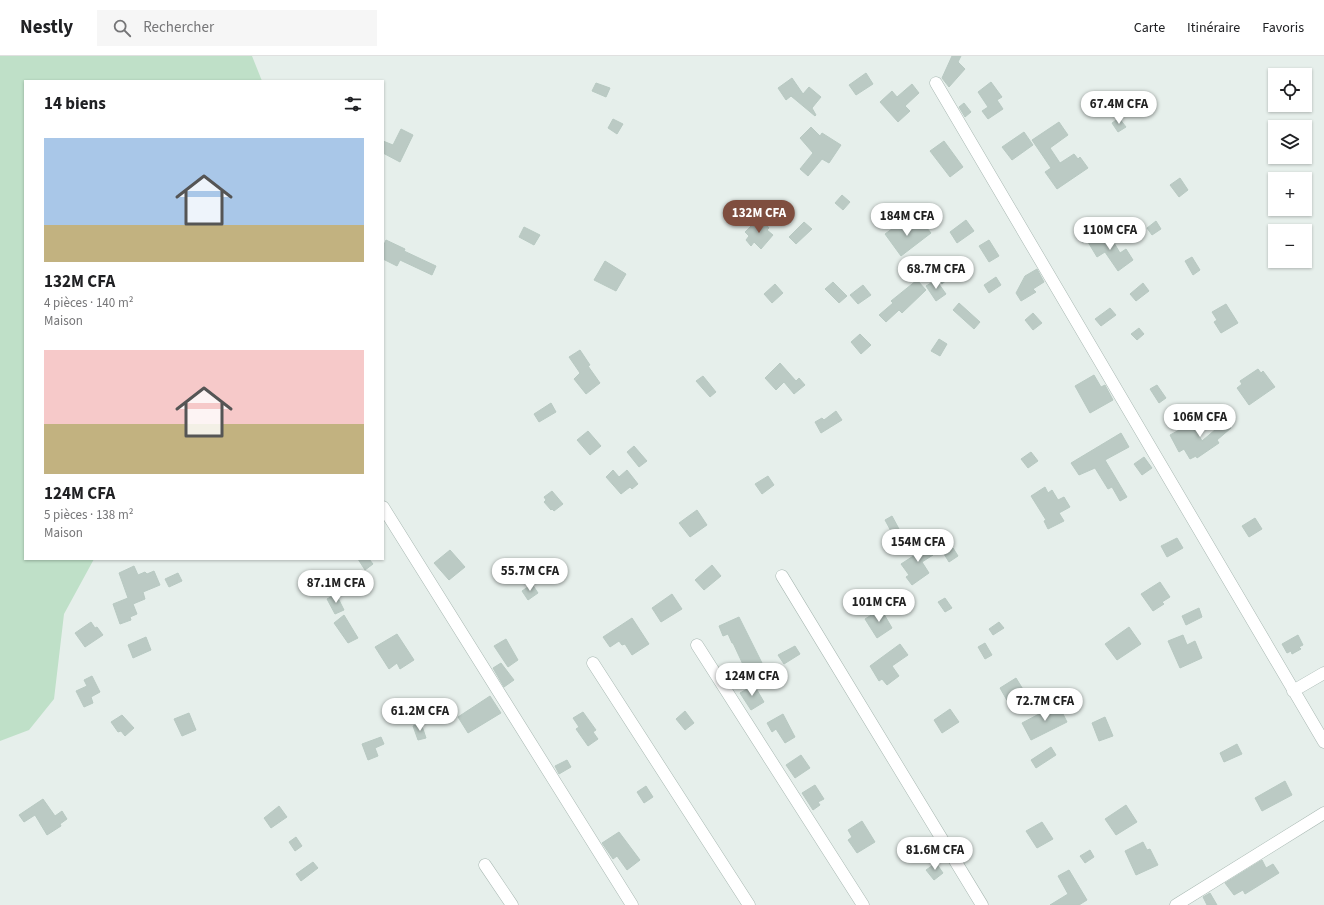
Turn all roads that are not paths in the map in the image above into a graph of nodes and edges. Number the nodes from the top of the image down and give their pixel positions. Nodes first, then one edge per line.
1 (936, 83) dead end
2 (384, 510) edge
3 (782, 576) dead end
4 (698, 645) dead end
5 (593, 663) dead end
6 (1324, 673) edge
7 (1293, 691) junction
8 (1324, 742) edge
9 (1324, 813) edge
10 (485, 865) dead end
11 (512, 905) edge
12 (632, 905) edge
13 (749, 905) edge
14 (863, 905) edge
15 (982, 905) edge
16 (1176, 905) edge

1 - 7 street
2 - 12 street
3 - 15 street
4 - 14 street
5 - 13 street
6 - 7 street
7 - 8 street
9 - 16 street
10 - 11 street

